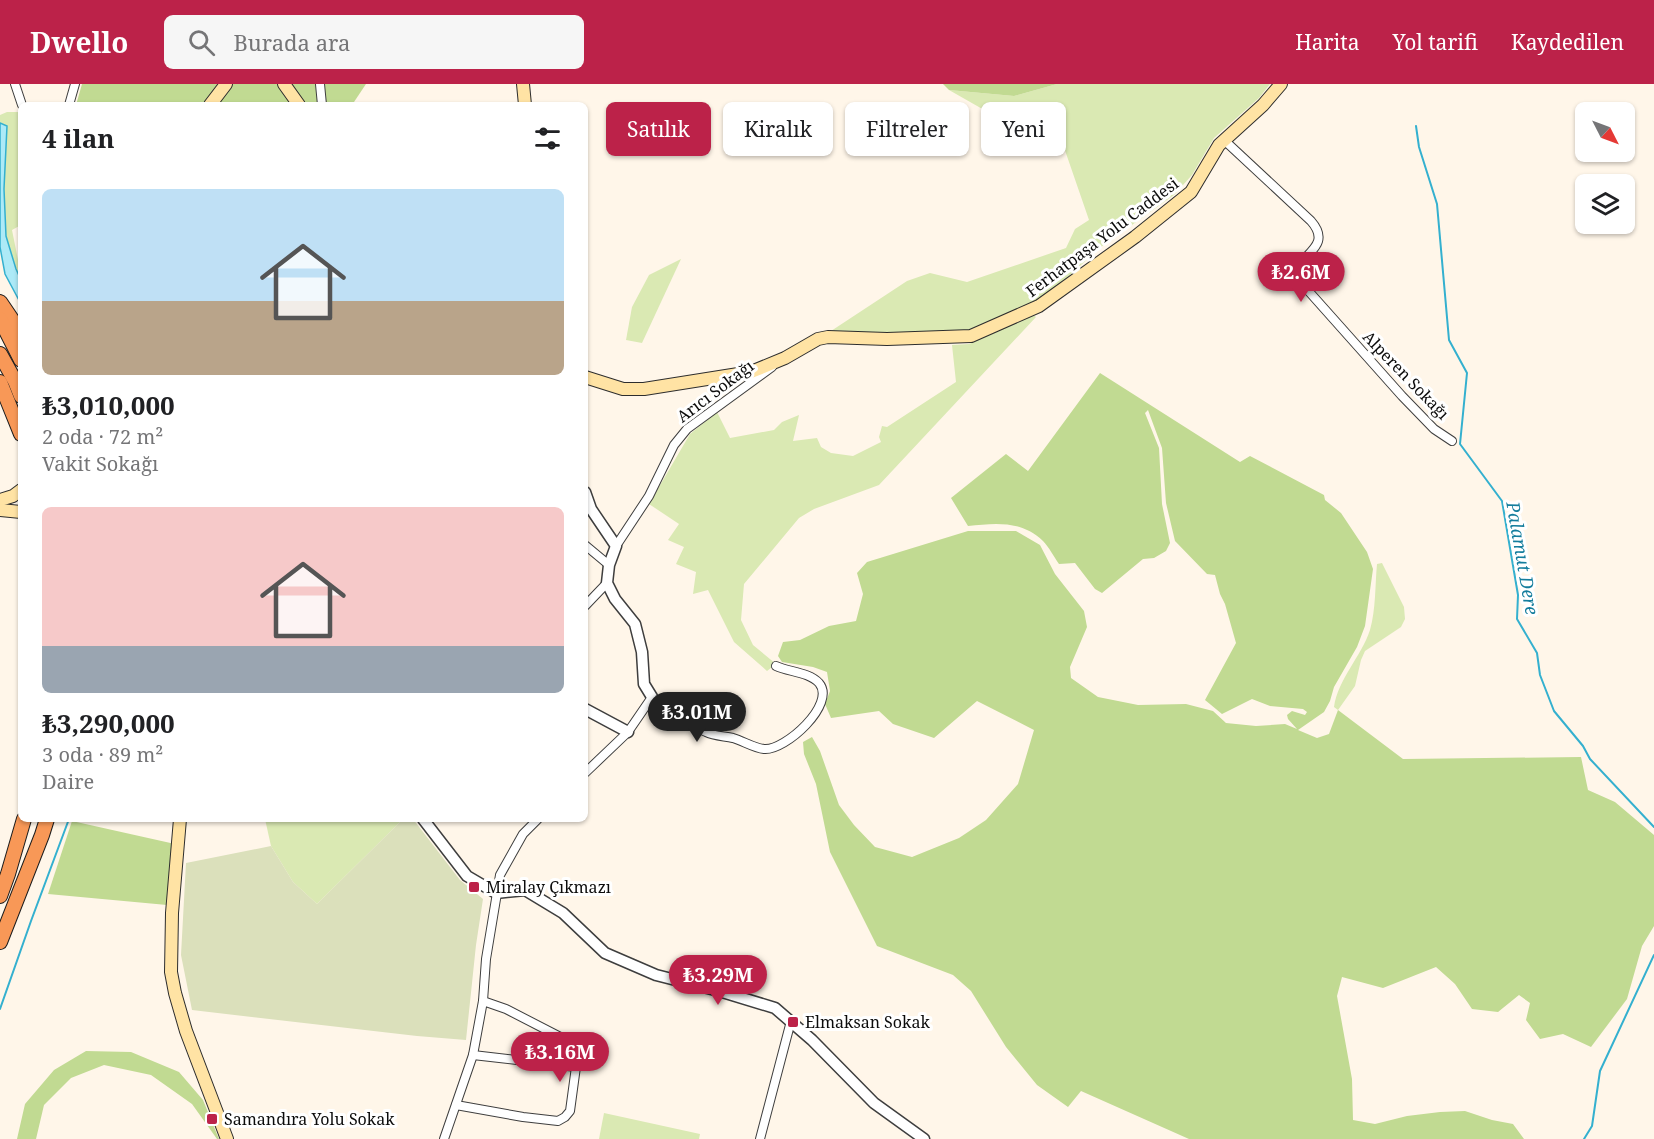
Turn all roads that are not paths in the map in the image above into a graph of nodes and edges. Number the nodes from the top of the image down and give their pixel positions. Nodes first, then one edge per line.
1 (15, 84) edge
2 (75, 84) edge
3 (226, 84) edge
4 (284, 84) edge
5 (320, 84) edge
6 (523, 84) edge
7 (1281, 84) edge
8 (21, 102) edge
9 (70, 102) edge
10 (212, 102) edge
11 (297, 102) edge
12 (322, 102) edge
13 (525, 102) edge
14 (1224, 140) junction
15 (0, 302) edge
16 (0, 319) edge
17 (18, 329) edge
18 (0, 354) edge
19 (18, 354) edge
20 (785, 358) junction
21 (588, 378) edge
22 (0, 382) edge
23 (18, 388) edge
24 (18, 427) edge
25 (1452, 441) dead end
26 (18, 492) edge
27 (0, 500) edge
28 (588, 500) edge
29 (0, 510) edge
30 (18, 512) edge
31 (616, 546) junction
32 (588, 548) edge
33 (609, 565) junction
34 (607, 583) junction
35 (588, 603) edge
36 (776, 666) dead end
37 (652, 697) junction
38 (588, 712) edge
39 (628, 732) junction
40 (588, 770) edge
41 (23, 822) edge
42 (46, 822) edge
43 (180, 822) edge
44 (425, 822) edge
45 (535, 822) edge
46 (496, 893) junction
47 (0, 896) edge
48 (0, 942) edge
49 (483, 1001) junction
50 (791, 1022) junction
51 (473, 1056) junction
52 (576, 1067) junction
53 (456, 1105) junction
54 (227, 1139) edge
55 (444, 1139) edge
56 (760, 1139) edge
57 (924, 1139) edge

1 - 8 street
2 - 9 street
3 - 10 main road
4 - 11 main road
5 - 12 street
6 - 13 main road
7 - 14 main road, Ferhatpaşa Yolu Caddesi
14 - 20 main road, Ferhatpaşa Yolu Caddesi
14 - 25 street, Alperen Sokağı
15 - 17 highway
16 - 19 highway
18 - 23 highway
20 - 21 main road, Ferhatpaşa Yolu Caddesi
20 - 31 street, Arıcı Sokağı
22 - 24 highway
26 - 27 main road
28 - 31 street
29 - 30 main road
31 - 33 street
32 - 33 street
33 - 34 street
34 - 35 street
34 - 37 street
36 - 37 street
37 - 39 street
38 - 39 street
39 - 40 street
41 - 47 highway
42 - 48 highway
43 - 54 main road
44 - 46 street
45 - 46 street
46 - 49 street
46 - 50 street
49 - 51 street
49 - 52 street
50 - 56 street
50 - 57 street
51 - 52 street
51 - 53 street
52 - 53 street
53 - 55 street

